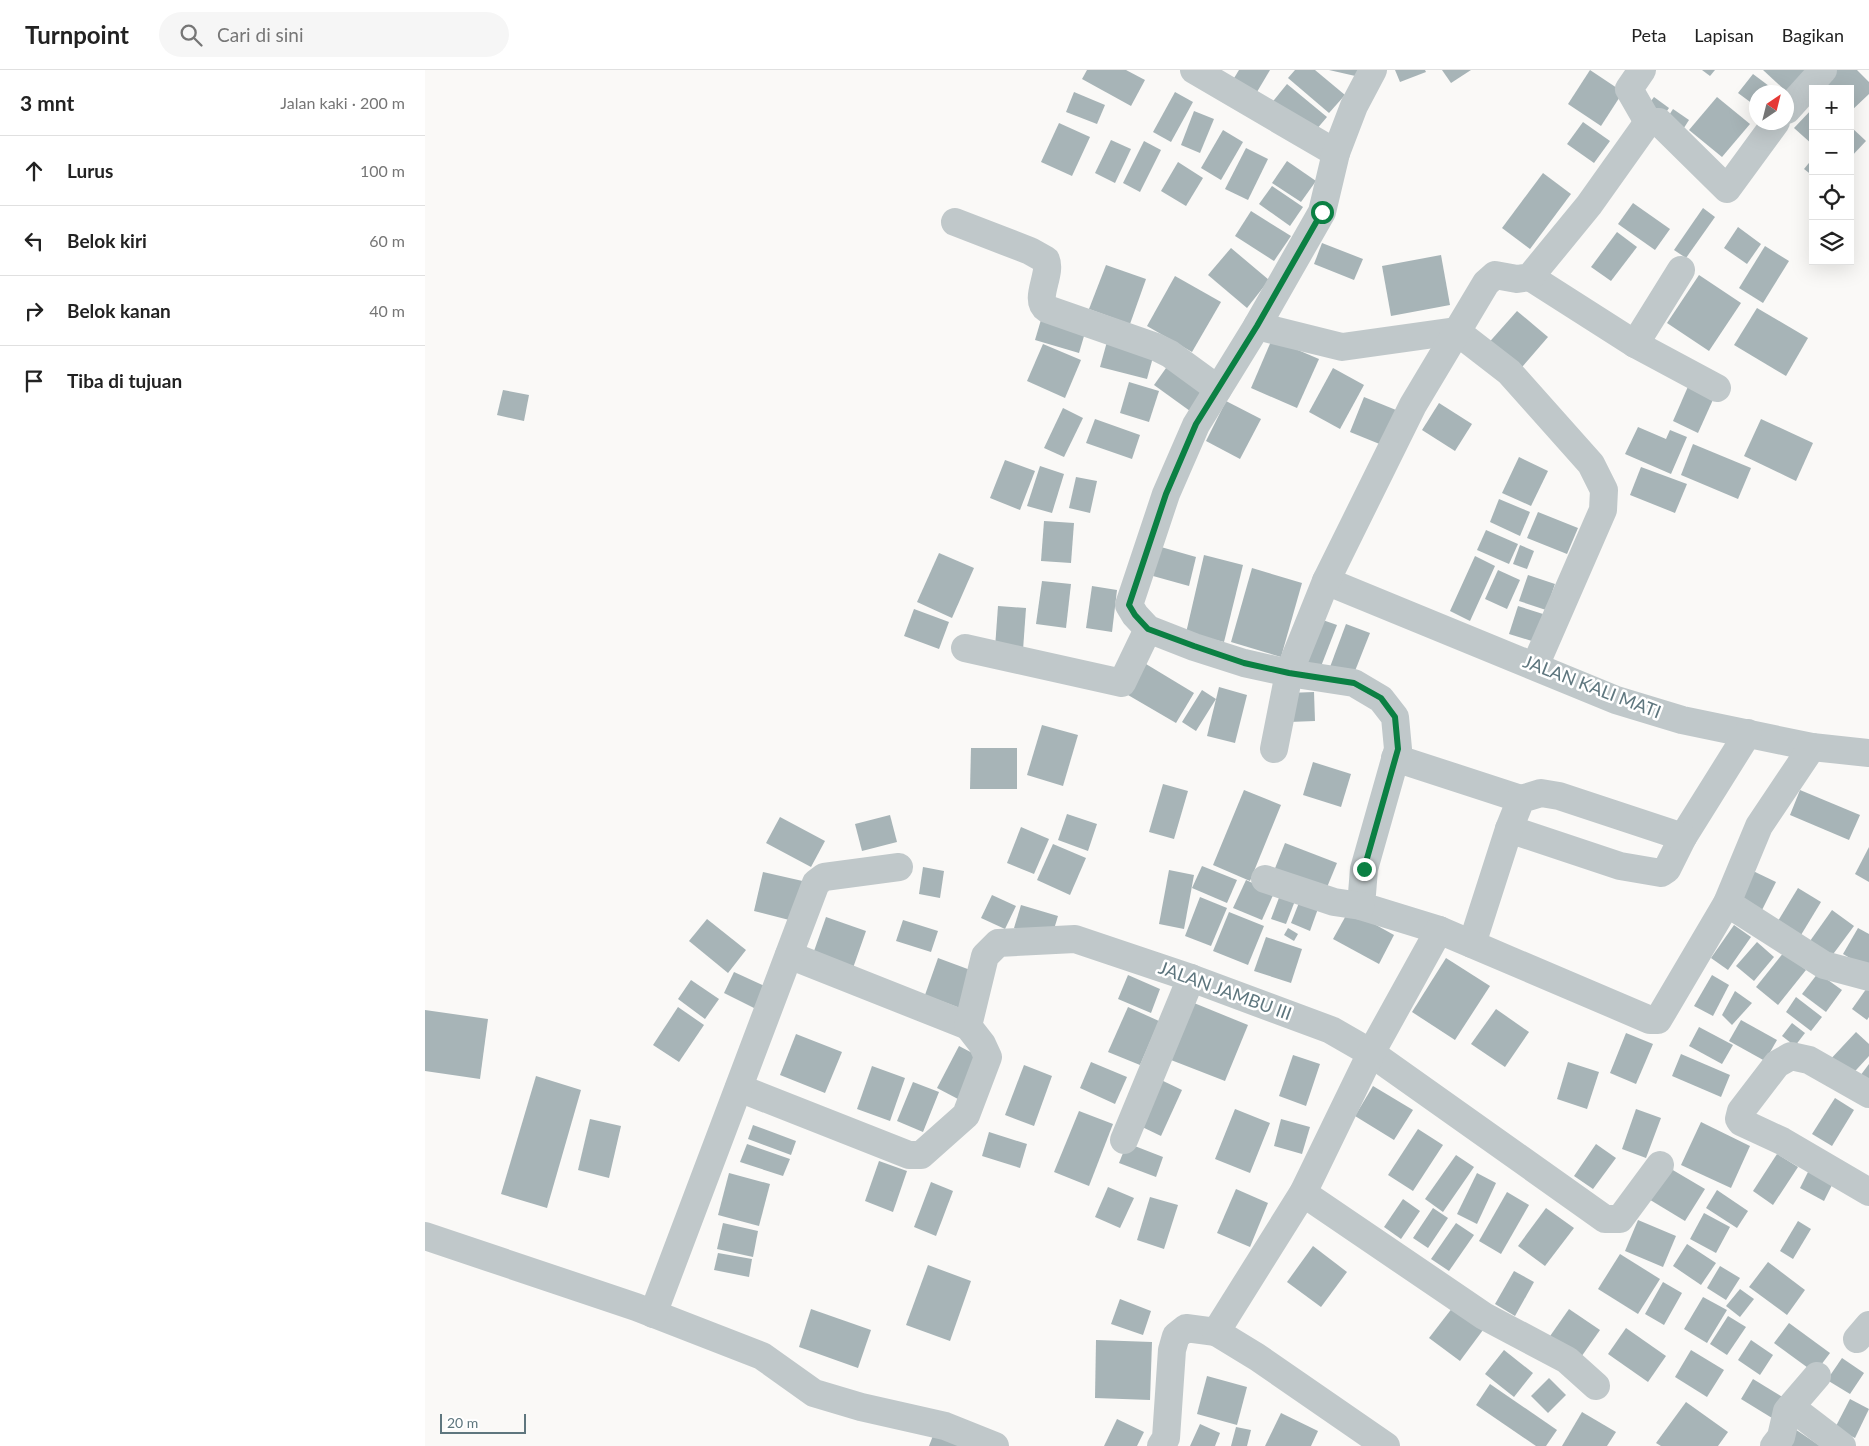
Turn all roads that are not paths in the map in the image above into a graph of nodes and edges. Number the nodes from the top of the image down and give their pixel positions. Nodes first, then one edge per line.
1 (1195, 70) edge
2 (1373, 70) edge
3 (1642, 70) edge
4 (1823, 70) edge
5 (1794, 102) edge
6 (1648, 122) junction
7 (1770, 130) edge
8 (1336, 153) junction
9 (955, 222) dead end
10 (1681, 270) dead end
11 (1530, 277) junction
12 (1257, 326) junction
13 (1455, 332) junction
14 (1635, 344) junction
15 (1717, 388) dead end
16 (1218, 389) junction
17 (1326, 581) junction
18 (1148, 629) junction
19 (965, 648) dead end
20 (1535, 666) junction
21 (1289, 673) junction
22 (1748, 733) junction
23 (1812, 747) junction
24 (1274, 749) dead end
25 (1869, 753) edge
26 (1395, 758) junction
27 (1521, 799) junction
28 (1509, 829) junction
29 (1683, 837) junction
30 (899, 866) dead end
31 (1265, 879) dead end
32 (1727, 903) junction
33 (1361, 906) junction
34 (1439, 930) junction
35 (1472, 944) junction
36 (789, 955) junction
37 (1869, 977) edge
38 (1191, 978) junction
39 (968, 1026) junction
40 (1371, 1053) junction
41 (739, 1088) junction
42 (1869, 1094) edge
43 (1124, 1140) dead end
44 (1660, 1165) dead end
45 (1869, 1192) edge
46 (1303, 1193) junction
47 (425, 1236) edge
48 (653, 1314) junction
49 (1216, 1332) junction
50 (1817, 1376) dead end
51 (1596, 1386) dead end
52 (1791, 1406) junction
53 (995, 1446) edge
54 (1161, 1446) edge
55 (1386, 1446) edge
56 (1774, 1446) edge
57 (1842, 1446) edge

1 - 8 street
2 - 8 street
3 - 6 street
4 - 5 street
6 - 7 street
6 - 11 street
8 - 12 street
9 - 16 street
10 - 14 street
11 - 13 street
11 - 14 street
12 - 13 street
12 - 16 street
13 - 17 street
13 - 20 street
14 - 15 street
16 - 18 street
17 - 20 street, JALAN KALI MATI
17 - 21 street
18 - 19 street
18 - 21 street
20 - 22 street, JALAN KALI MATI
21 - 24 street
21 - 26 street
22 - 23 street, JALAN KALI MATI
22 - 29 street
23 - 25 street, JALAN KALI MATI
23 - 32 street
26 - 27 street
26 - 33 street
27 - 28 street
27 - 29 street
28 - 29 street
28 - 35 street
30 - 36 street
31 - 33 street
32 - 35 street
32 - 37 street
33 - 34 street
34 - 35 street
34 - 40 street
36 - 39 street
36 - 41 street
38 - 39 street, JALAN JAMBU III
38 - 40 street, JALAN JAMBU III
38 - 43 street
39 - 41 street
40 - 44 street, JALAN JAMBU III
40 - 46 street
41 - 48 street
42 - 45 street
46 - 49 street
46 - 51 street
47 - 48 street
48 - 53 street
49 - 54 street
49 - 55 street
50 - 52 street
52 - 56 street
52 - 57 street

